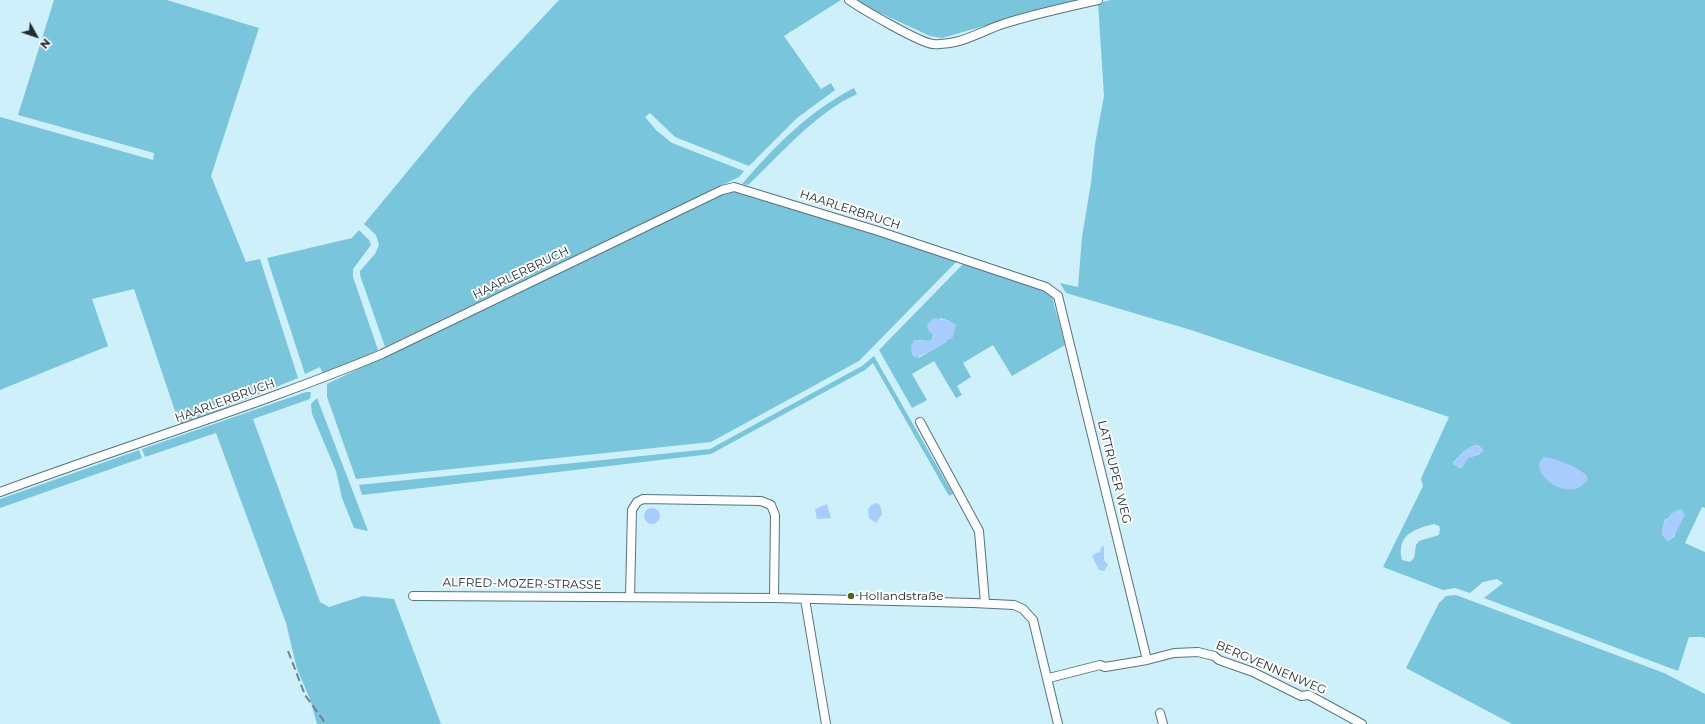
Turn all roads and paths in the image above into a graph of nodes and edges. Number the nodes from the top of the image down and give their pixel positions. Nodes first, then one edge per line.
1 (849, 0) edge
2 (1098, 0) edge
3 (1053, 291) joint
4 (920, 422) dead end
5 (0, 492) edge
6 (413, 596) dead end
7 (630, 597) junction
8 (774, 598) junction
9 (805, 599) junction
10 (985, 603) junction
11 (1147, 660) junction
12 (1049, 678) junction
13 (1160, 713) dead end
14 (826, 724) edge
15 (1058, 724) edge
16 (1163, 724) edge
17 (1362, 724) edge

1 - 2 street
3 - 5 street, HAARLERBRUCH
3 - 11 street, LATTRUPER WEG
4 - 10 street
6 - 7 street, ALFRED-MOZER-STRASSE
7 - 8 street, ALFRED-MOZER-STRASSE
7 - 8 street
8 - 9 street, ALFRED-MOZER-STRASSE
9 - 10 street, ALFRED-MOZER-STRASSE
9 - 14 street
10 - 12 street, ALFRED-MOZER-STRASSE
11 - 12 street, BERGVENNENWEG
11 - 17 street, BERGVENNENWEG
12 - 15 street, ALFRED-MOZER-STRASSE
13 - 16 street

